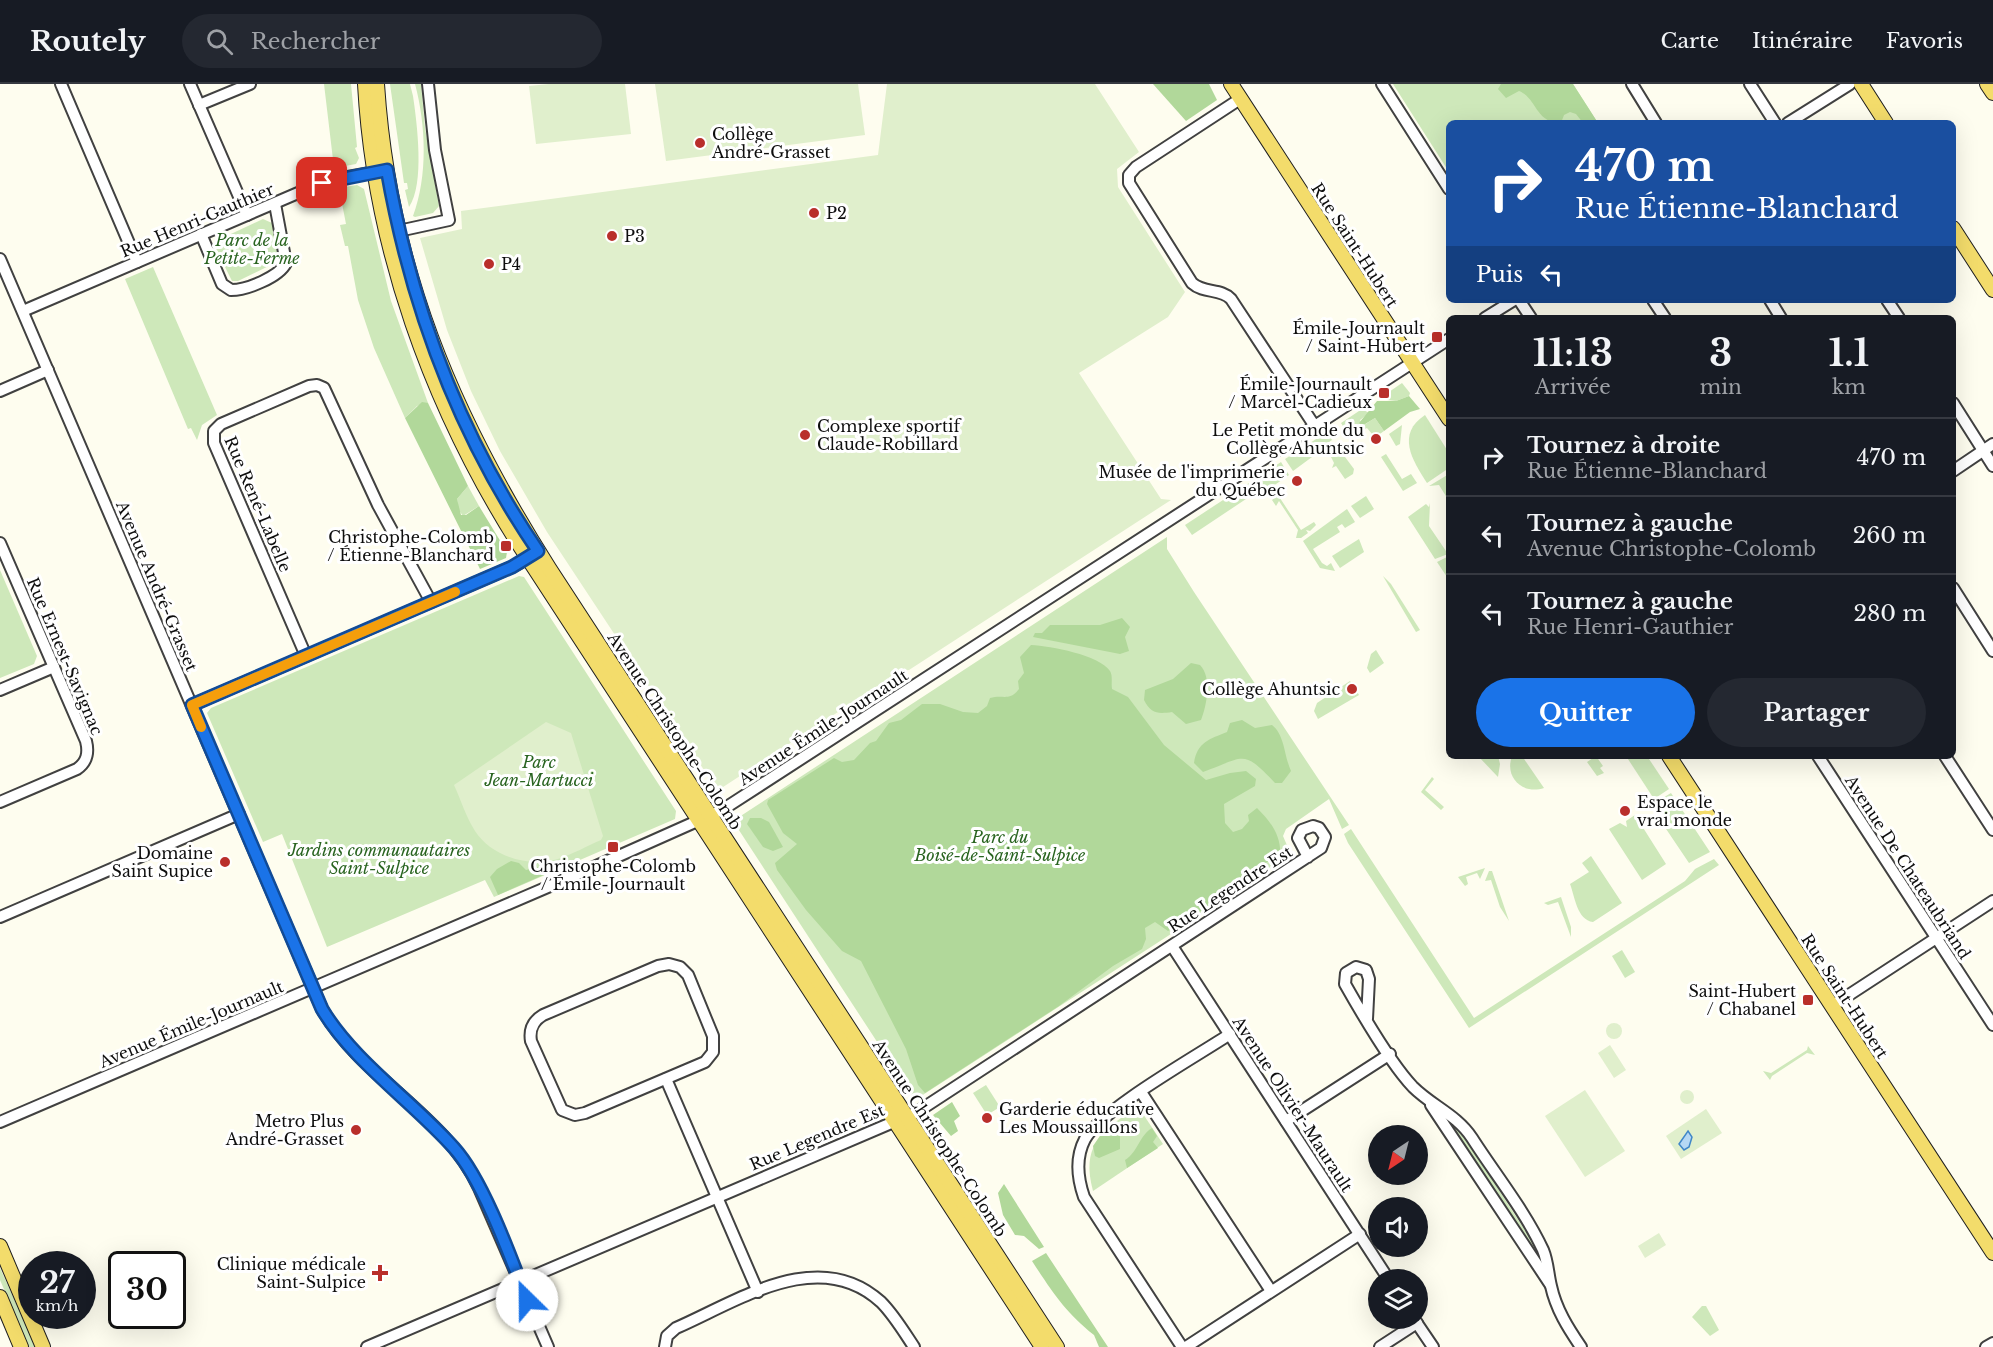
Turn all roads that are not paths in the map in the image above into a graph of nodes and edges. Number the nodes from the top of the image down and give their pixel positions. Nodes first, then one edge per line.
1 (61, 84) edge
2 (190, 84) edge
3 (250, 84) edge
4 (364, 84) edge
5 (377, 84) edge
6 (428, 84) edge
7 (1382, 84) edge
8 (1632, 84) edge
9 (1750, 84) edge
10 (1850, 84) edge
11 (1861, 84) edge
12 (1988, 84) edge
13 (1234, 89) edge
14 (1993, 93) edge
15 (200, 105) junction
16 (1654, 120) edge
17 (1773, 120) edge
18 (1793, 120) edge
19 (1884, 120) edge
20 (381, 171) junction
21 (1446, 184) edge
22 (275, 204) junction
23 (247, 215) junction
24 (393, 232) junction
25 (1956, 233) edge
26 (201, 234) junction
27 (0, 259) edge
28 (137, 262) junction
29 (1993, 290) edge
30 (1509, 303) edge
31 (23, 311) junction
32 (1490, 315) edge
33 (1446, 341) edge
34 (1412, 362) junction
35 (48, 370) junction
36 (0, 391) edge
37 (1956, 408) edge
38 (1446, 414) edge
39 (1314, 425) junction
40 (1993, 444) edge
41 (1983, 451) junction
42 (1993, 466) edge
43 (1956, 469) edge
44 (0, 543) edge
45 (533, 555) junction
46 (1956, 593) edge
47 (431, 602) junction
48 (1993, 651) edge
49 (306, 656) junction
50 (54, 667) junction
51 (0, 690) edge
52 (192, 705) junction
53 (1671, 759) edge
54 (1820, 759) edge
55 (1947, 759) edge
56 (0, 802) edge
57 (238, 814) junction
58 (704, 818) junction
59 (1993, 830) edge
60 (1308, 856) dead end
61 (1993, 901) edge
62 (0, 917) edge
63 (1936, 938) junction
64 (1172, 946) junction
65 (312, 988) junction
66 (1832, 1006) junction
67 (1367, 1019) dead end
68 (1993, 1025) edge
69 (1230, 1034) junction
70 (1390, 1054) junction
71 (666, 1079) junction
72 (1141, 1092) junction
73 (1427, 1099) junction
74 (900, 1119) junction
75 (1286, 1121) junction
76 (0, 1122) edge
77 (717, 1196) junction
78 (1360, 1234) junction
79 (0, 1246) edge
80 (1993, 1253) edge
81 (1382, 1269) edge
82 (519, 1281) junction
83 (1550, 1285) junction
84 (758, 1292) junction
85 (1271, 1292) junction
86 (0, 1298) edge
87 (1405, 1329) edge
88 (1421, 1329) edge
89 (1993, 1343) edge
90 (1577, 1346) edge
91 (21, 1347) edge
92 (43, 1347) edge
93 (367, 1347) edge
94 (548, 1347) edge
95 (665, 1347) edge
96 (914, 1347) edge
97 (1042, 1347) edge
98 (1057, 1347) edge
99 (1184, 1347) edge
100 (1380, 1347) edge
101 (1433, 1347) edge
102 (1986, 1347) edge

1 - 28 street
2 - 15 street
3 - 15 street
4 - 20 main road, Avenue Christophe-Colomb
5 - 20 main road, Avenue Christophe-Colomb
6 - 24 street
7 - 21 street
8 - 16 street
9 - 17 street
10 - 18 street
11 - 19 main road
12 - 14 main road
13 - 34 main road, Rue Saint-Hubert
13 - 39 street
15 - 23 street
20 - 22 street, Rue Henri-Gauthier
20 - 24 main road, Avenue Christophe-Colomb
22 - 23 street, Rue Henri-Gauthier
22 - 26 street
23 - 26 street, Rue Henri-Gauthier
24 - 45 main road, Avenue Christophe-Colomb
25 - 29 main road
26 - 28 street, Rue Henri-Gauthier
27 - 31 street, Avenue André-Grasset
28 - 31 street, Rue Henri-Gauthier
30 - 32 street
31 - 35 street, Avenue André-Grasset
33 - 34 street, Avenue Émile-Journault
34 - 38 main road, Rue Saint-Hubert
34 - 39 street, Avenue Émile-Journault
35 - 36 street
35 - 52 street, Avenue André-Grasset
37 - 41 street
39 - 58 street, Avenue Émile-Journault
40 - 41 street
41 - 42 street
41 - 43 street
44 - 50 street, Rue Ernest-Savignac
45 - 47 street
45 - 58 main road, Avenue Christophe-Colomb
46 - 48 street
47 - 49 street
47 - 49 street, Rue René-Labelle
49 - 52 street
50 - 51 street
50 - 56 street, Rue Ernest-Savignac
52 - 57 street, Avenue André-Grasset
53 - 66 main road, Rue Saint-Hubert
54 - 63 street, Avenue De Chateaubriand
55 - 59 street
57 - 62 street
57 - 65 street, Avenue André-Grasset
58 - 65 street, Avenue Émile-Journault
58 - 74 main road, Avenue Christophe-Colomb
60 - 64 street, Rue Legendre Est
61 - 63 street
63 - 66 street
63 - 68 street, Avenue De Chateaubriand
64 - 69 street, Avenue Olivier-Maurault
64 - 74 street, Rue Legendre Est
65 - 76 street, Avenue Émile-Journault
65 - 82 street, Avenue André-Grasset
66 - 80 main road, Rue Saint-Hubert
67 - 70 street
69 - 72 street
69 - 75 street, Avenue Olivier-Maurault
70 - 73 street
70 - 75 street
71 - 71 street
71 - 77 street
72 - 85 street
72 - 99 street
73 - 83 street
73 - 83 street
74 - 77 street, Rue Legendre Est
74 - 97 main road, Avenue Christophe-Colomb
74 - 98 main road, Avenue Christophe-Colomb
75 - 78 street, Avenue Olivier-Maurault
77 - 82 street, Rue Legendre Est
77 - 84 street
78 - 81 street, Avenue Olivier-Maurault
78 - 85 street
79 - 92 main road
82 - 93 street, Rue Legendre Est
82 - 94 street, Avenue André-Grasset
83 - 90 street
84 - 95 street
84 - 96 street
85 - 99 street
86 - 91 main road
87 - 100 street
88 - 101 street
89 - 102 street

